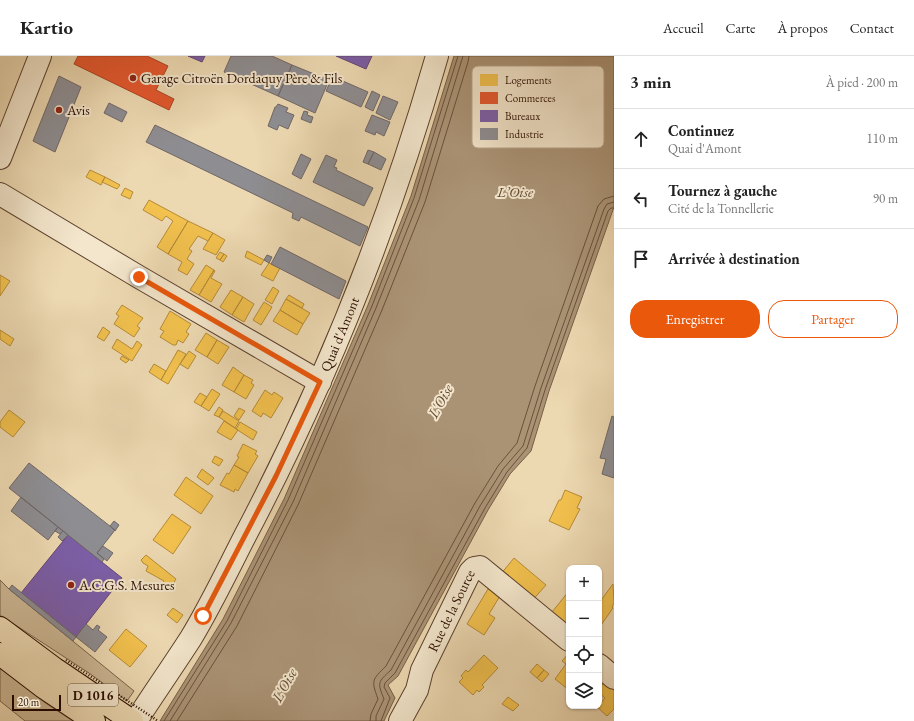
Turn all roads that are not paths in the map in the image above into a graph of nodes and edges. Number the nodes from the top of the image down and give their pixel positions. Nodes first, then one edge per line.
1 (40, 56) edge
2 (437, 56) edge
3 (0, 158) edge
4 (0, 194) edge
5 (320, 382) junction
6 (0, 628) edge
7 (566, 638) edge
8 (0, 654) edge
9 (602, 668) edge
10 (54, 671) junction
11 (614, 678) edge
12 (94, 721) edge
13 (132, 721) edge
14 (136, 721) edge
15 (400, 721) edge

1 - 3 street
2 - 5 street, Quai d'Amont
4 - 5 street
5 - 14 street, Quai d'Amont
6 - 10 highway, D 1016
7 - 15 street, Rue de la Source
8 - 10 highway, D 1016
9 - 11 street
10 - 12 highway, D 1016
10 - 13 highway, D 1016

